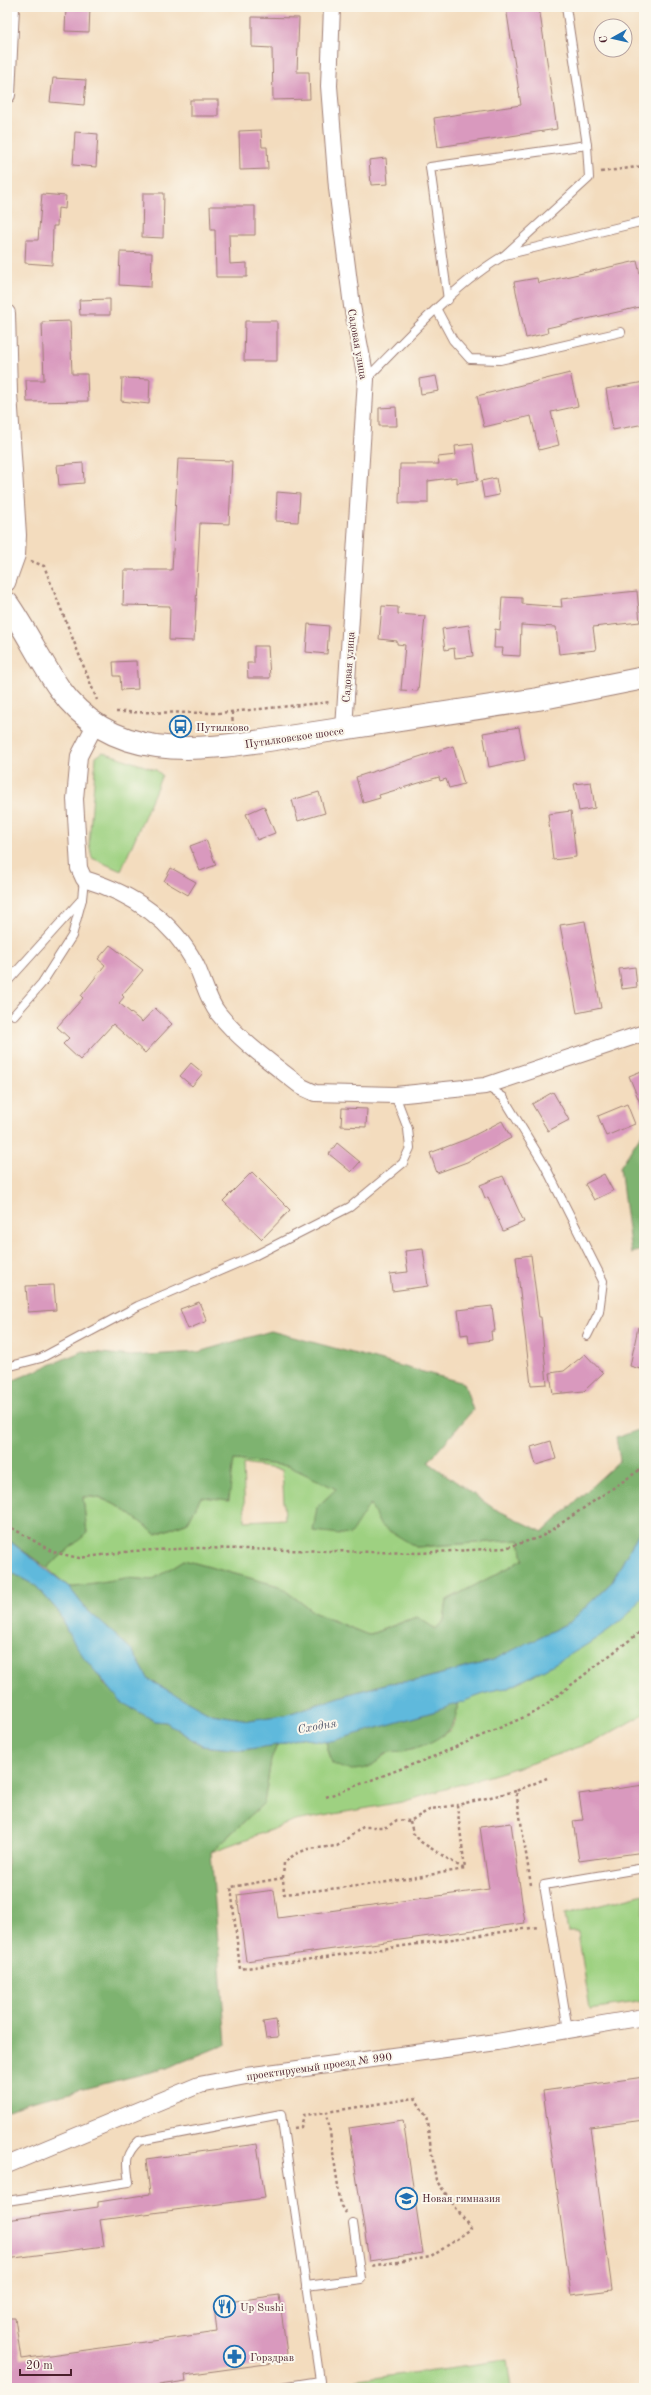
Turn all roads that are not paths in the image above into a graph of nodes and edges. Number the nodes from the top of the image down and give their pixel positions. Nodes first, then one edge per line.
1 (11, 7) edge
2 (332, 7) edge
3 (566, 7) edge
4 (7, 95) edge
5 (587, 145) junction
6 (644, 221) edge
7 (505, 255) junction
8 (448, 300) junction
9 (437, 310) junction
10 (7, 313) edge
11 (621, 332) dead end
12 (366, 379) junction
13 (7, 583) edge
14 (7, 603) edge
15 (644, 678) edge
16 (100, 714) junction
17 (344, 729) junction
18 (84, 879) junction
19 (82, 899) junction
20 (7, 982) edge
21 (14, 1015) dead end
22 (644, 1033) edge
23 (485, 1086) junction
24 (395, 1095) junction
25 (587, 1336) dead end
26 (7, 1367) edge
27 (644, 1868) edge
28 (644, 2018) edge
29 (568, 2030) junction
30 (7, 2165) edge
31 (7, 2201) edge
32 (353, 2223) road end
33 (306, 2286) junction
34 (275, 2388) edge

1 - 4 street
2 - 12 street, Садовая улица
3 - 5 lane
5 - 7 lane
5 - 8 lane
6 - 7 lane
7 - 8 lane
8 - 9 lane
9 - 11 lane
9 - 12 lane
10 - 13 street
12 - 17 street, Садовая улица
14 - 16 main road, Путилковское шоссе
15 - 17 main road, Путилковское шоссе
16 - 17 main road, Путилковское шоссе
16 - 18 street
18 - 19 lane
18 - 24 street
19 - 20 lane
19 - 21 lane
22 - 23 street
23 - 24 street
23 - 25 lane
24 - 26 lane
27 - 29 lane
28 - 29 street, проектируемый проезд № 990
29 - 30 street, проектируемый проезд № 990
31 - 33 lane
32 - 33 lane
33 - 34 lane

